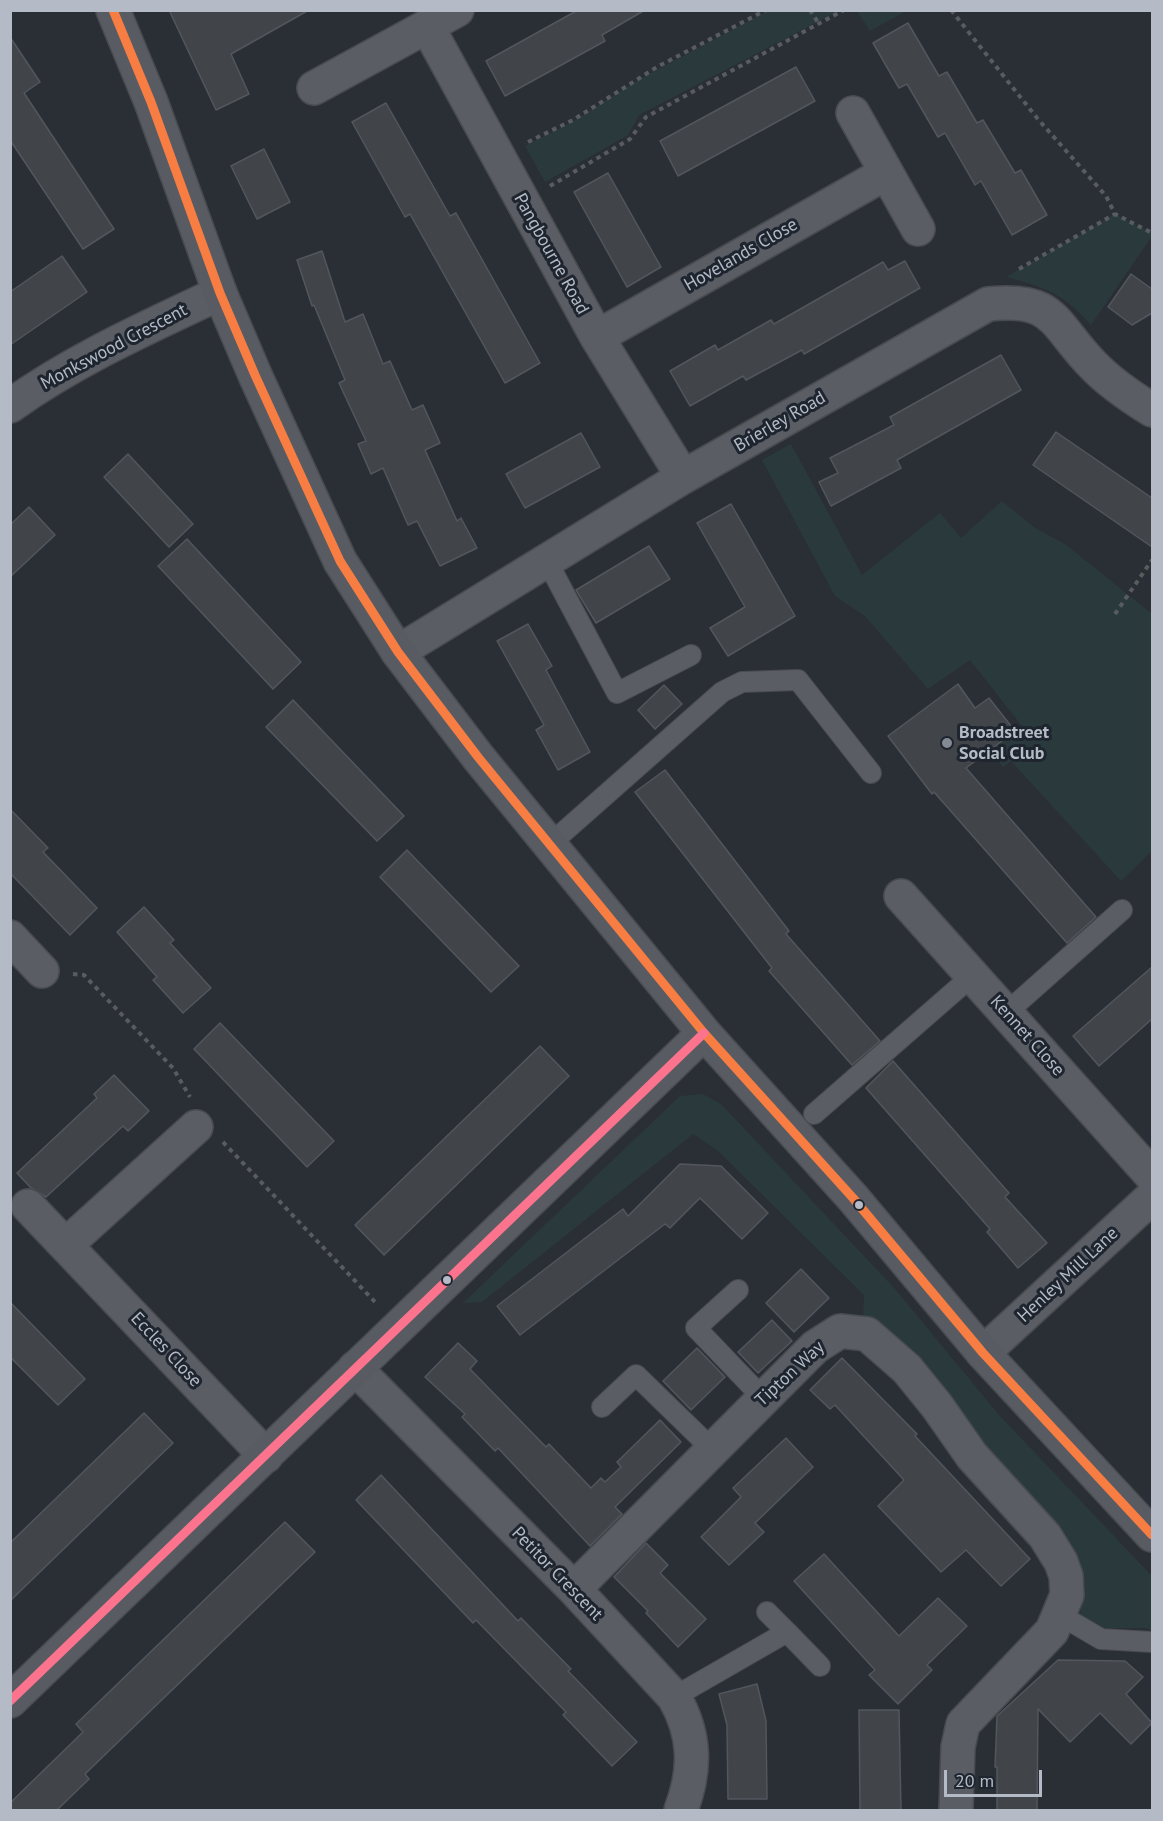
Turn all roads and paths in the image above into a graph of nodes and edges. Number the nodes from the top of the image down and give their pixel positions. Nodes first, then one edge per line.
1 (113, 10) edge
2 (457, 10) edge
3 (766, 10) edge
4 (810, 10) edge
5 (844, 10) edge
6 (951, 10) edge
7 (819, 24) junction
8 (427, 26) junction
9 (314, 88) dead end
10 (853, 113) dead end
11 (498, 157) junction
12 (886, 173) junction
13 (522, 200) junction
14 (1115, 214) junction
15 (918, 229) dead end
16 (1152, 233) edge
17 (220, 293) junction
18 (1005, 302) junction
19 (597, 337) junction
20 (10, 406) edge
21 (1152, 410) edge
22 (683, 477) junction
23 (1152, 560) edge
24 (547, 561) junction
25 (1115, 614) dead end
26 (398, 652) junction
27 (691, 655) dead end
28 (871, 773) dead end
29 (550, 844) junction
30 (900, 896) dead end
31 (1122, 910) dead end
32 (10, 937) edge
33 (42, 970) joint
34 (972, 976) junction
35 (1006, 1013) junction
36 (704, 1033) junction
37 (814, 1114) dead end
38 (199, 1124) junction
39 (1152, 1176) edge
40 (1152, 1197) edge
41 (28, 1206) dead end
42 (67, 1244) junction
43 (738, 1290) dead end
44 (398, 1327) junction
45 (983, 1353) junction
46 (355, 1368) junction
47 (763, 1398) junction
48 (602, 1407) dead end
49 (712, 1449) junction
50 (266, 1456) junction
51 (1152, 1535) edge
52 (573, 1589) junction
53 (767, 1612) dead end
54 (1060, 1616) junction
55 (787, 1632) junction
56 (1152, 1642) edge
57 (820, 1665) dead end
58 (674, 1697) junction
59 (10, 1701) edge
60 (681, 1810) edge
61 (956, 1810) edge

1 - 17 main road
2 - 8 street
3 - 11 path
4 - 7 path
5 - 7 path
6 - 14 path
7 - 13 path
8 - 9 street
8 - 11 street, Pangbourne Road
10 - 12 street
11 - 13 street, Pangbourne Road
12 - 15 street
12 - 19 street, Hovelands Close
13 - 19 street, Pangbourne Road
14 - 16 path
14 - 18 path
17 - 20 street, Monkswood Crescent
17 - 26 main road
18 - 21 street, Brierley Road
18 - 22 street, Brierley Road
19 - 22 street, Pangbourne Road
22 - 24 street, Brierley Road
23 - 25 path
24 - 26 street, Brierley Road
24 - 27 lane
26 - 29 main road
28 - 29 lane
29 - 36 main road
30 - 34 street, Kennet Close
31 - 35 lane
32 - 33 street
33 - 38 path
34 - 35 street, Kennet Close
34 - 37 lane
35 - 39 street, Kennet Close
36 - 44 main road
36 - 45 main road
38 - 42 street
38 - 44 path
40 - 45 street, Henley Mill Lane
41 - 42 street, Eccles Close
42 - 50 street, Eccles Close
43 - 47 lane
44 - 46 main road
45 - 51 main road
46 - 50 main road
46 - 52 street, Petitor Crescent
47 - 49 street, Tipton Way
47 - 54 street, Tipton Way
48 - 49 lane
49 - 52 street, Tipton Way
50 - 59 main road
52 - 58 street, Petitor Crescent
53 - 55 lane
54 - 56 lane
54 - 61 street, Tipton Way
55 - 57 lane
55 - 58 lane
58 - 60 street, Petitor Crescent

